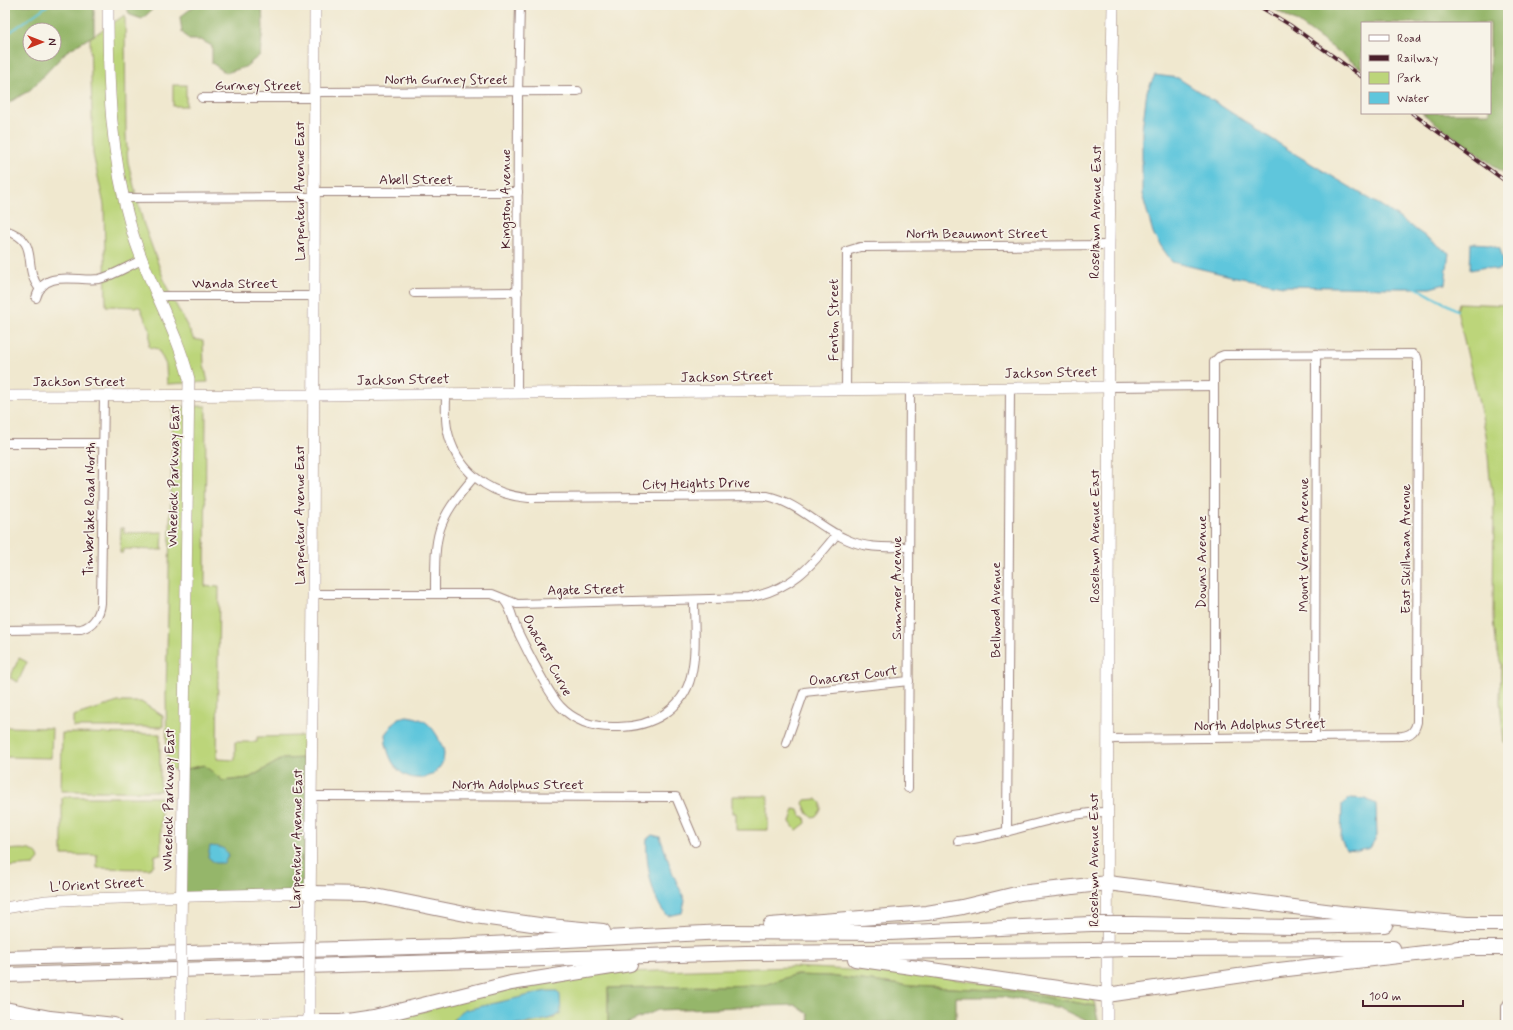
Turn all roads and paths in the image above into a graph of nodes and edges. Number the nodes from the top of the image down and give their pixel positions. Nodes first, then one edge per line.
1 (108, 5) edge
2 (315, 5) edge
3 (520, 5) edge
4 (1113, 5) edge
5 (578, 91) dead end
6 (518, 92) junction
7 (315, 95) junction
8 (202, 98) dead end
9 (518, 192) junction
10 (315, 194) junction
11 (124, 198) junction
12 (5, 230) edge
13 (1109, 245) junction
14 (846, 251) joint
15 (142, 260) junction
16 (40, 289) junction
17 (518, 292) junction
18 (414, 293) dead end
19 (156, 296) junction
20 (314, 296) junction
21 (36, 298) dead end
22 (1316, 354) junction
23 (1214, 386) junction
24 (1109, 387) junction
25 (1010, 388) junction
26 (910, 389) junction
27 (846, 390) junction
28 (517, 393) junction
29 (446, 394) junction
30 (5, 396) edge
31 (104, 396) junction
32 (189, 396) junction
33 (314, 396) junction
34 (5, 443) edge
35 (103, 443) junction
36 (474, 477) junction
37 (837, 534) junction
38 (909, 547) junction
39 (313, 594) junction
40 (435, 594) junction
41 (503, 599) junction
42 (694, 600) junction
43 (5, 630) edge
44 (909, 681) junction
45 (1411, 734) joint
46 (1315, 736) junction
47 (1214, 738) junction
48 (1108, 739) junction
49 (786, 743) dead end
50 (908, 788) dead end
51 (311, 796) junction
52 (1108, 812) junction
53 (1007, 832) junction
54 (958, 840) dead end
55 (695, 842) dead end
56 (1108, 882) junction
57 (310, 893) junction
58 (182, 896) junction
59 (5, 908) edge
60 (1468, 924) junction
61 (1508, 924) edge
62 (724, 932) junction
63 (659, 935) junction
64 (1467, 948) junction
65 (1508, 948) edge
66 (809, 952) junction
67 (685, 955) junction
68 (5, 958) edge
69 (5, 975) edge
70 (1107, 995) junction
71 (1508, 1004) edge
72 (5, 1009) edge
73 (308, 1024) edge
74 (114, 1025) edge
75 (181, 1025) edge
76 (210, 1025) edge
77 (1107, 1025) edge
78 (1506, 1025) edge

1 - 11 street, Wheelock Parkway East
2 - 7 street, Larpenteur Avenue East
3 - 6 street, Kingston Avenue
4 - 13 street, Roselawn Avenue East
5 - 6 street, North Gurney Street
6 - 7 street, North Gurney Street
6 - 9 street, Kingston Avenue
7 - 8 street, Gurney Street
7 - 10 street, Larpenteur Avenue East
9 - 10 street, Abell Street
9 - 17 street, Kingston Avenue
10 - 11 street, Abell Street
10 - 20 street, Larpenteur Avenue East
11 - 15 street, Wheelock Parkway East
12 - 16 street
13 - 14 street, North Beaumont Street
13 - 24 street, Roselawn Avenue East
14 - 27 street, Fenton Street
15 - 16 street
15 - 19 street, Wheelock Parkway East
16 - 21 street
17 - 18 street
17 - 28 street, Kingston Avenue
19 - 20 street, Wanda Street
19 - 32 street, Wheelock Parkway East
20 - 33 street, Larpenteur Avenue East
22 - 23 street
22 - 45 street, East Skillman Avenue
22 - 46 street, Mount Vernon Avenue
23 - 24 street, Jackson Street
23 - 47 street, Downs Avenue
24 - 25 street, Jackson Street
24 - 48 street, Roselawn Avenue East
25 - 26 street, Jackson Street
25 - 53 street, Bellwood Avenue
26 - 27 street, Jackson Street
26 - 38 street, Summer Avenue
27 - 28 street, Jackson Street
28 - 29 street, Jackson Street
29 - 33 street, Jackson Street
29 - 36 street
30 - 31 street, Jackson Street
31 - 32 street, Jackson Street
31 - 35 street, Timberlake Road North
32 - 33 street, Jackson Street
32 - 58 street, Wheelock Parkway East
33 - 39 street, Larpenteur Avenue East
34 - 35 street
35 - 43 street, Timberlake Road North
36 - 37 street, City Heights Drive
36 - 40 street
37 - 38 street, City Heights Drive
37 - 42 street, Agate Street
38 - 44 street, Summer Avenue
39 - 40 street, Agate Street
39 - 51 street, Larpenteur Avenue East
40 - 41 street, Agate Street
41 - 42 street, Agate Street
41 - 42 street, Onacrest Curve
44 - 49 street, Onacrest Court
44 - 50 street, Summer Avenue
45 - 46 street, North Adolphus Street
46 - 47 street, North Adolphus Street
47 - 48 street, North Adolphus Street
48 - 52 street, Roselawn Avenue East
51 - 55 street, North Adolphus Street
51 - 57 street, Larpenteur Avenue East
52 - 53 street
52 - 56 street, Roselawn Avenue East
53 - 54 street
56 - 60 highway
56 - 62 highway
56 - 70 street, Roselawn Avenue East
57 - 58 street, L'Orient Street
57 - 63 highway
57 - 73 street, Larpenteur Avenue East, bridge
58 - 59 street, L'Orient Street
58 - 75 street, Wheelock Parkway East, bridge
60 - 61 highway
60 - 62 highway, bridge
62 - 63 highway
63 - 68 highway
64 - 65 highway
64 - 66 highway, bridge
64 - 70 highway
66 - 67 highway
66 - 70 highway
67 - 69 highway
67 - 73 highway
70 - 77 street, Roselawn Avenue East
71 - 78 street
72 - 74 highway
73 - 76 street

